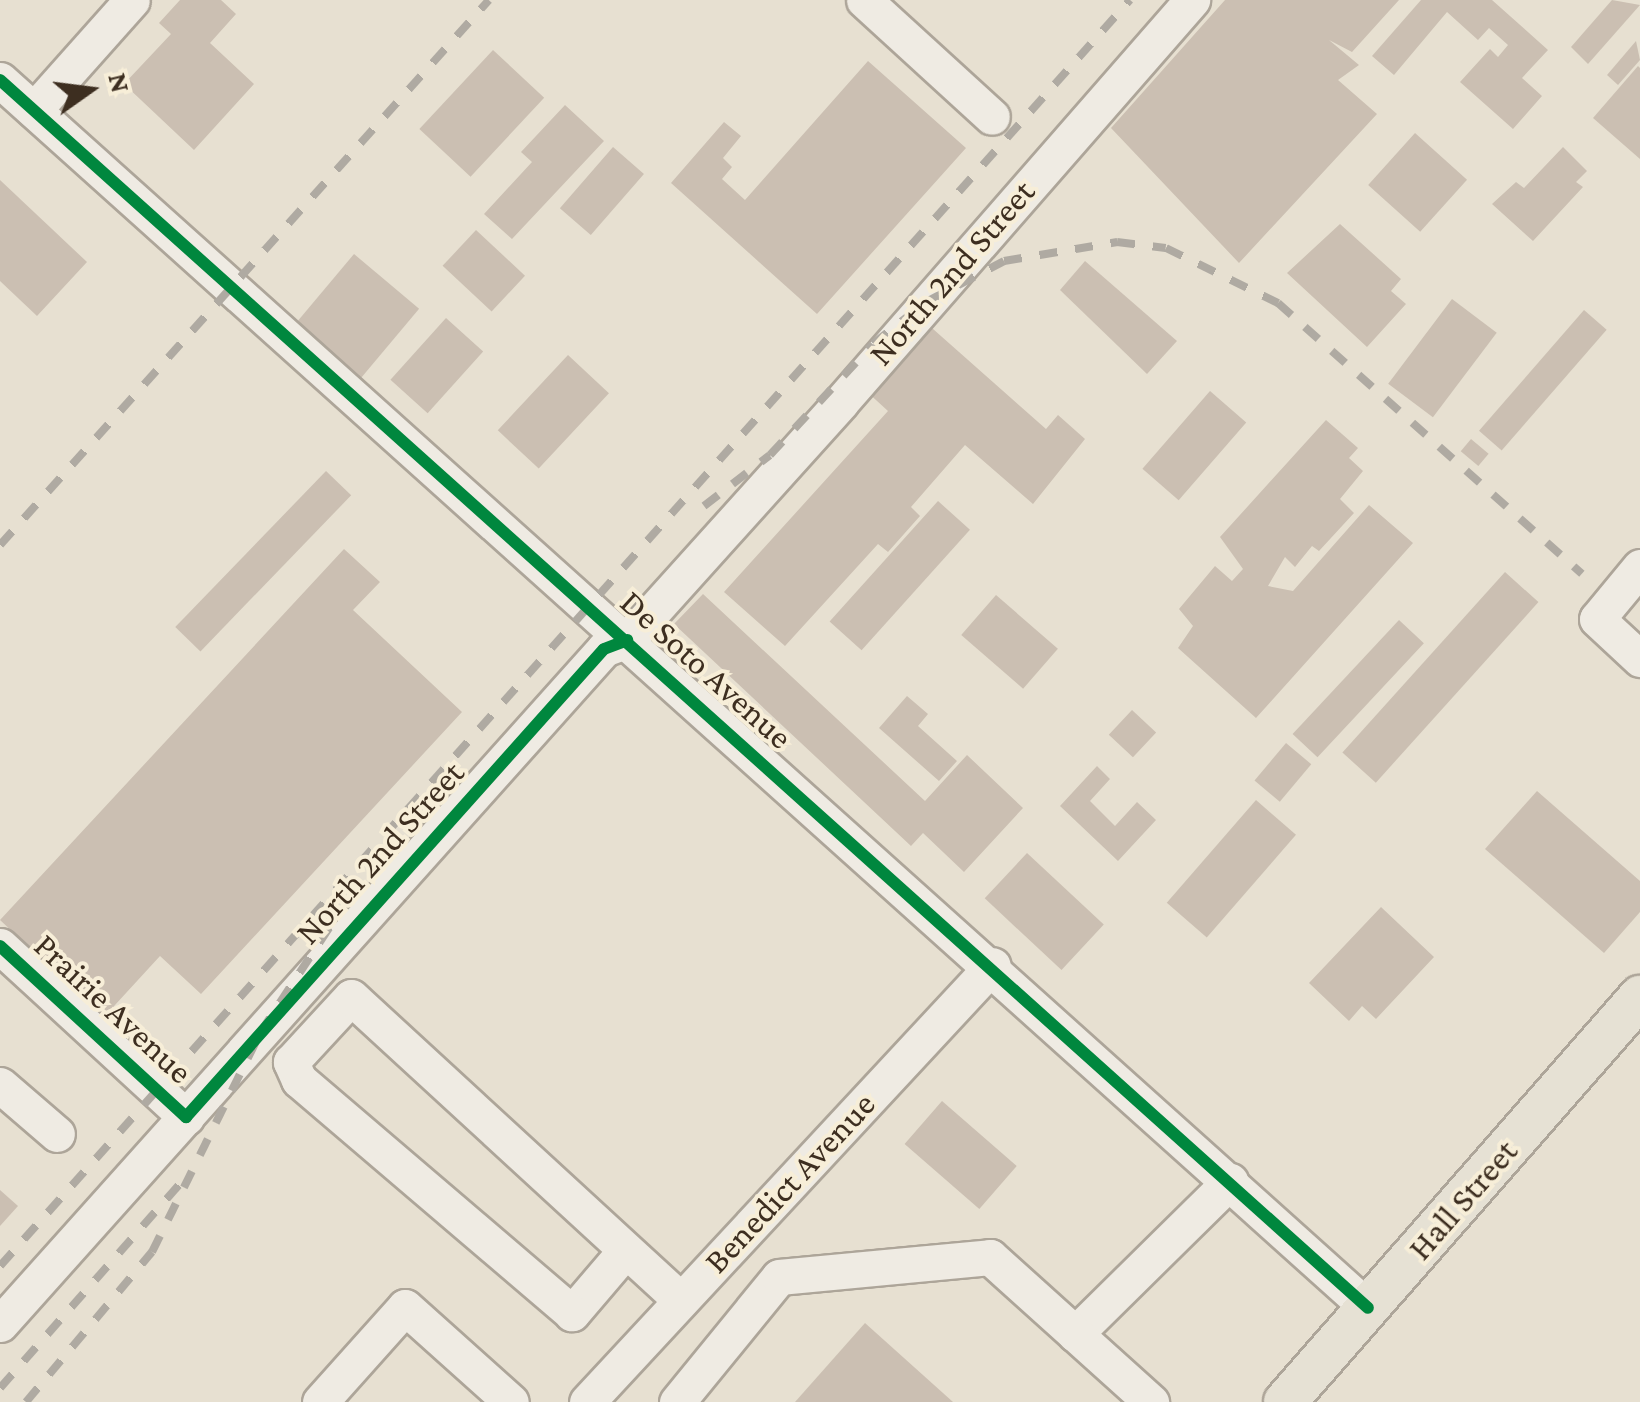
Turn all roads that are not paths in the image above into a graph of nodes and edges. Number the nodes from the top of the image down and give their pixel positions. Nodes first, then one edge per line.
1 (132, 0) edge
2 (864, 0) edge
3 (1192, 0) edge
4 (0, 80) edge
5 (34, 110) junction
6 (992, 117) dead end
7 (1640, 567) edge
8 (627, 640) junction
9 (1640, 659) edge
10 (5, 960) edge
11 (993, 965) junction
12 (1640, 997) edge
13 (0, 1086) edge
14 (186, 1117) junction
15 (57, 1134) dead end
16 (1230, 1181) junction
17 (625, 1251) junction
18 (682, 1300) junction
19 (1368, 1308) junction
20 (0, 1324) edge
21 (1075, 1334) junction
22 (507, 1399) edge
23 (320, 1402) edge
24 (588, 1402) edge
25 (677, 1402) edge
26 (1151, 1402) edge
27 (1285, 1402) edge

1 - 5 street
2 - 6 street
3 - 8 street, North 2nd Street
4 - 5 street, De Soto Avenue
5 - 8 street, De Soto Avenue
7 - 9 street
8 - 11 street, De Soto Avenue
8 - 14 street, North 2nd Street
10 - 14 street, Prairie Avenue
11 - 16 street, De Soto Avenue
11 - 18 street, Benedict Avenue
12 - 19 main road, Hall Street
13 - 15 street
14 - 20 street, North 2nd Street
16 - 19 street, De Soto Avenue
16 - 21 street
17 - 17 street
17 - 18 street
18 - 24 street, Benedict Avenue
19 - 27 main road, Hall Street
21 - 25 street
21 - 26 street
22 - 23 street

